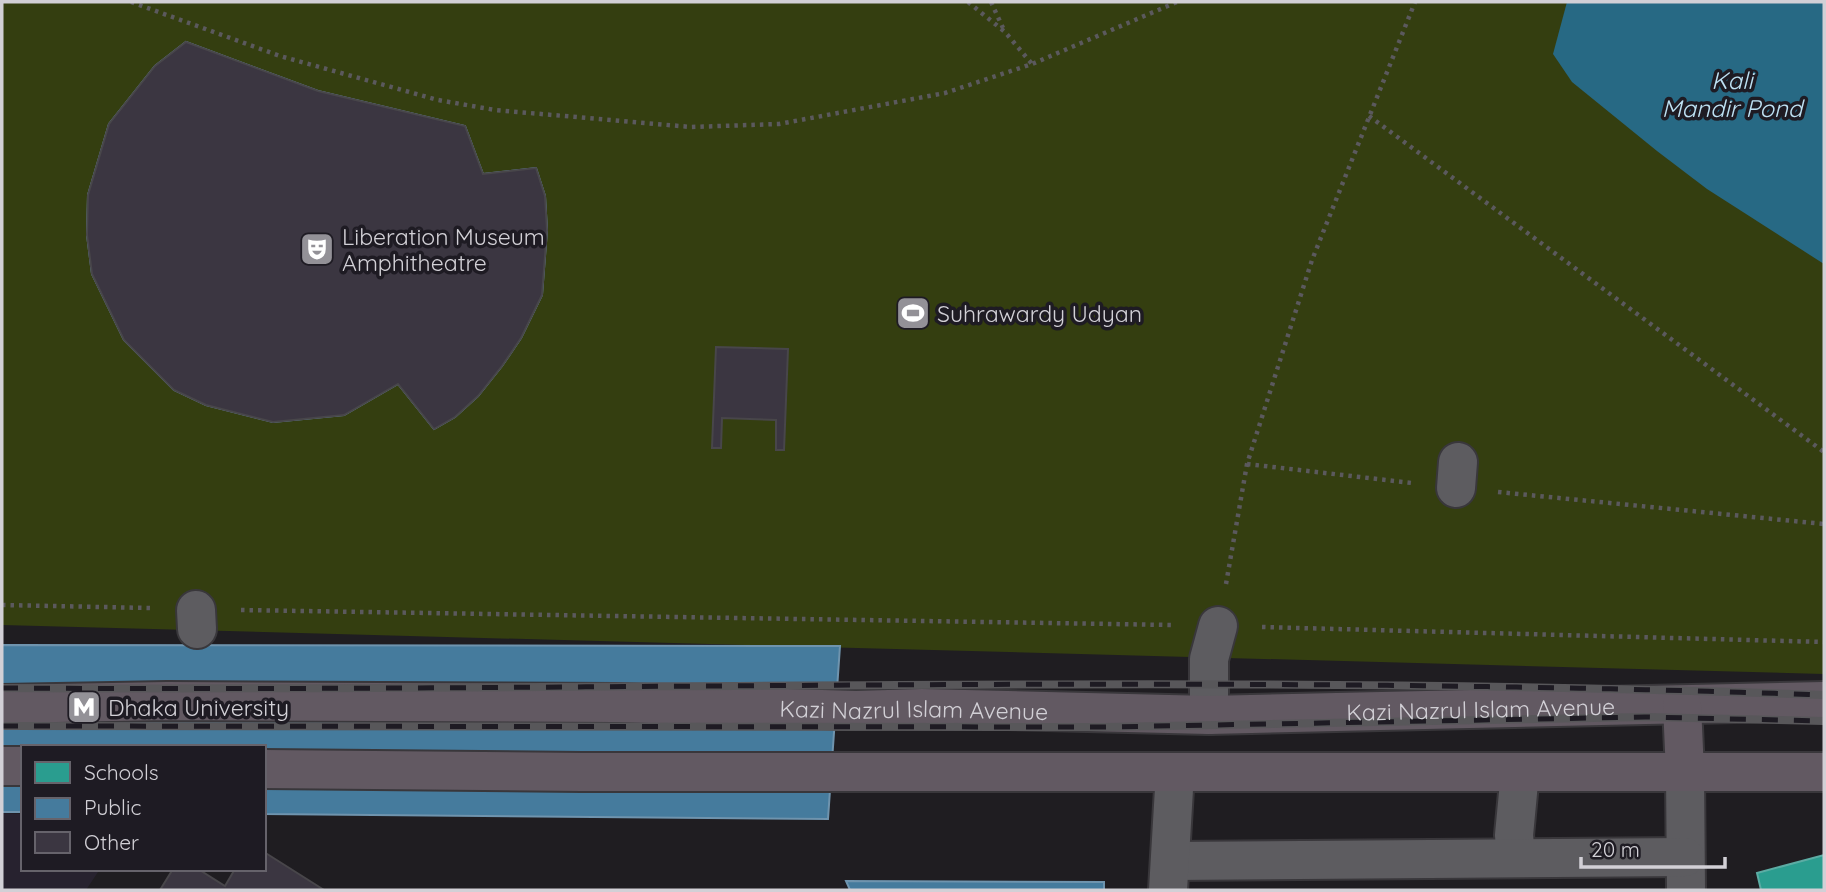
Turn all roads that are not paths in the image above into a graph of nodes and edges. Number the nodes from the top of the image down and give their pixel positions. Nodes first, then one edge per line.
1 (1218, 626) road end
2 (1824, 701) edge
3 (2, 704) edge
4 (1682, 705) junction
5 (1201, 714) junction
6 (2, 766) edge
7 (21, 766) edge
8 (266, 769) edge
9 (1185, 772) junction
10 (1520, 772) junction
11 (1685, 772) junction
12 (1824, 772) edge
13 (1516, 858) junction
14 (1169, 863) edge
15 (1685, 874) edge

1 - 5 lane
2 - 4 main road, Kazi Nazrul Islam Avenue
3 - 5 main road, Kazi Nazrul Islam Avenue
4 - 5 main road, Kazi Nazrul Islam Avenue
4 - 11 main road
5 - 9 main road
6 - 7 main road
8 - 9 main road
9 - 10 main road
9 - 14 lane
10 - 11 main road
10 - 13 lane
11 - 12 main road
11 - 15 lane
13 - 14 lane
13 - 15 lane

